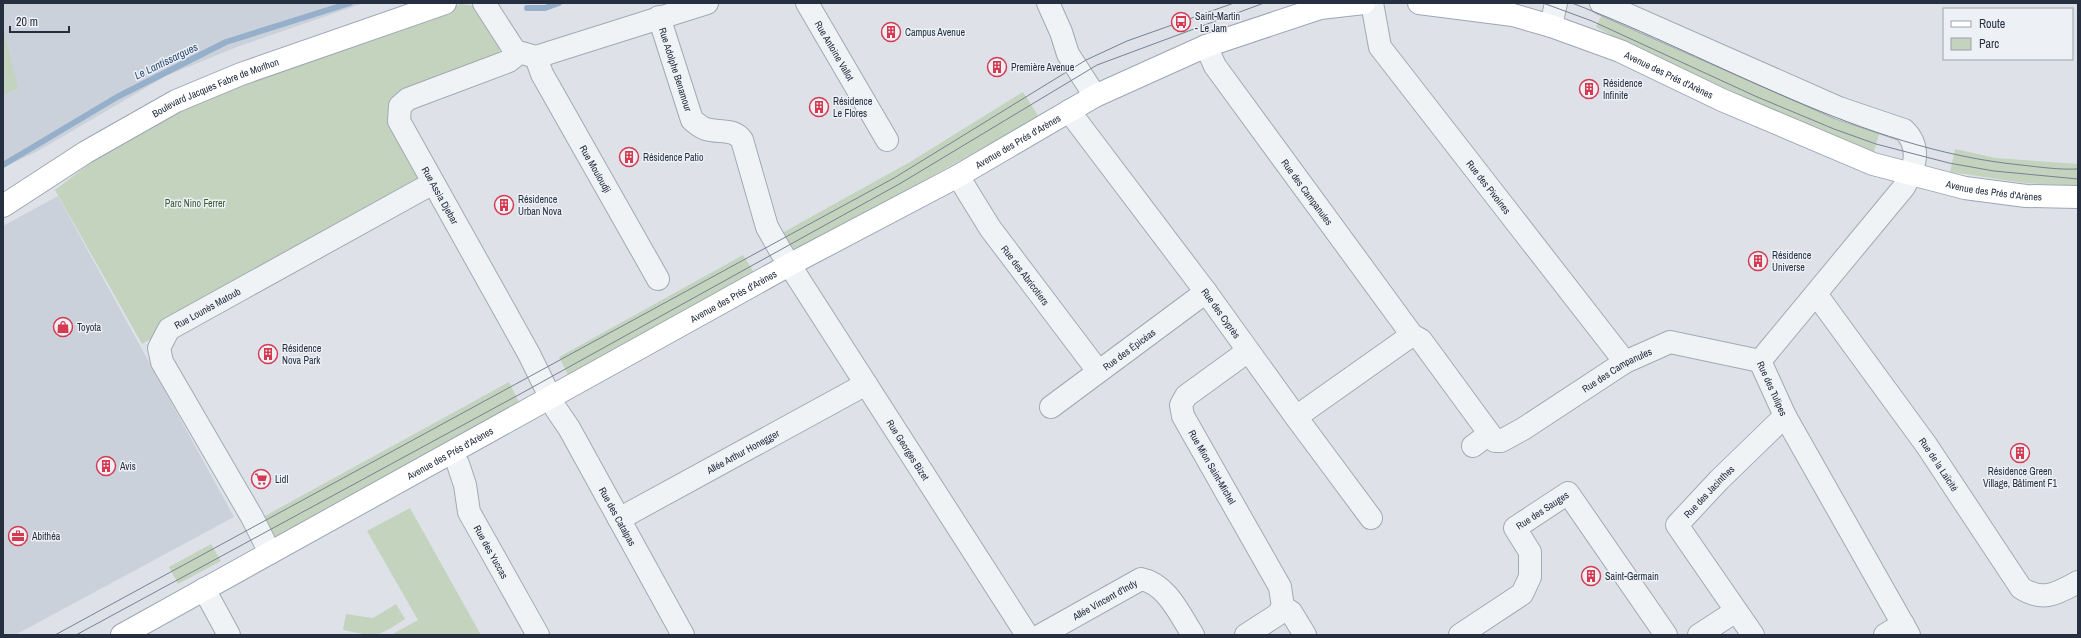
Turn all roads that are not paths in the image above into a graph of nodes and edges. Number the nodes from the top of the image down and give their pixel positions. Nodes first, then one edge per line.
1 (444, 3) edge
2 (484, 3) edge
3 (708, 3) edge
4 (807, 3) edge
5 (1048, 3) edge
6 (1364, 3) edge
7 (1372, 3) edge
8 (1419, 3) edge
9 (1556, 3) edge
10 (1602, 3) edge
11 (659, 18) junction
12 (1551, 26) junction
13 (1206, 46) junction
14 (515, 51) junction
15 (536, 57) junction
16 (1095, 96) junction
17 (1069, 111) junction
18 (888, 140) dead end
19 (1911, 175) junction
20 (958, 176) junction
21 (433, 183) junction
22 (2078, 197) edge
23 (3, 206) edge
24 (789, 265) junction
25 (658, 279) dead end
26 (1206, 292) junction
27 (1816, 294) junction
28 (1412, 336) junction
29 (1248, 351) junction
30 (1760, 361) junction
31 (1625, 362) junction
32 (1098, 371) junction
33 (866, 384) junction
34 (551, 398) junction
35 (1051, 407) dead end
36 (1784, 416) junction
37 (1296, 417) junction
38 (458, 464) dead end
39 (1371, 518) dead end
40 (620, 519) junction
41 (270, 553) junction
42 (2078, 582) edge
43 (204, 589) junction
44 (1283, 607) junction
45 (1736, 611) junction
46 (1899, 631) edge
47 (122, 635) edge
48 (229, 635) edge
49 (538, 635) edge
50 (683, 635) edge
51 (1027, 635) edge
52 (1041, 635) edge
53 (1193, 635) edge
54 (1246, 635) edge
55 (1305, 635) edge
56 (1460, 635) edge
57 (1666, 635) edge
58 (1699, 635) edge
59 (1753, 635) edge

1 - 23 main road, Boulevard Jacques Fabre de Morlhon
2 - 14 street
3 - 11 street
4 - 18 street, Rue Antoine Vallot
5 - 16 street
6 - 13 main road, Avenue des Prés d'Arènes
7 - 31 street, Rue des Pivoines
8 - 12 main road, Avenue des Prés d'Arènes
9 - 12 street
10 - 19 street
11 - 15 street
11 - 24 street, Rue Adolphe Benamour
12 - 19 main road, Avenue des Prés d'Arènes
13 - 16 main road, Avenue des Prés d'Arènes
13 - 28 street, Rue des Campanules
14 - 15 street
14 - 21 street, Rue Assia Djebar
15 - 25 street, Rue Mouloudji
16 - 17 main road, Avenue des Prés d'Arènes
17 - 20 main road, Avenue des Prés d'Arènes
17 - 26 street, Rue des Cyprès
19 - 22 main road, Avenue des Prés d'Arènes
19 - 27 street, Rue des Tulipes
20 - 24 main road, Avenue des Prés d'Arènes
20 - 32 street, Rue des Abricotiers
21 - 34 street, Rue Assia Djebar
21 - 41 street, Rue Lounès Matoub
24 - 33 street, Rue Georges Bizet
24 - 34 main road, Avenue des Prés d'Arènes
26 - 29 street, Rue des Cyprès
26 - 32 street, Rue des Épicéas
27 - 30 street, Rue des Tulipes
27 - 42 street, Rue de la Laïcité
28 - 31 street, Rue des Campanules
28 - 37 street
29 - 37 street, Rue des Cyprès
29 - 44 street, Rue Mion Saint-Michel
30 - 31 street, Rue des Campanules
30 - 36 street, Rue des Tulipes
32 - 35 street, Rue des Épicéas
33 - 40 street, Allée Arthur Honegger
33 - 51 street, Rue Georges Bizet
34 - 40 street, Rue des Catalpas
34 - 41 main road, Avenue des Prés d'Arènes
36 - 45 street, Rue des Jacinthes
36 - 46 street, Rue des Tulipes
37 - 39 street, Rue des Cyprès
38 - 49 street, Rue des Yuccas
40 - 50 street, Rue des Catalpas
41 - 43 main road, Avenue des Prés d'Arènes
43 - 47 main road, Avenue des Prés d'Arènes
43 - 48 street
44 - 54 street
44 - 55 street
45 - 58 street
45 - 59 street, Rue des Jacinthes
52 - 53 street, Allée Vincent d'Indy
56 - 57 street, Rue des Sauges

